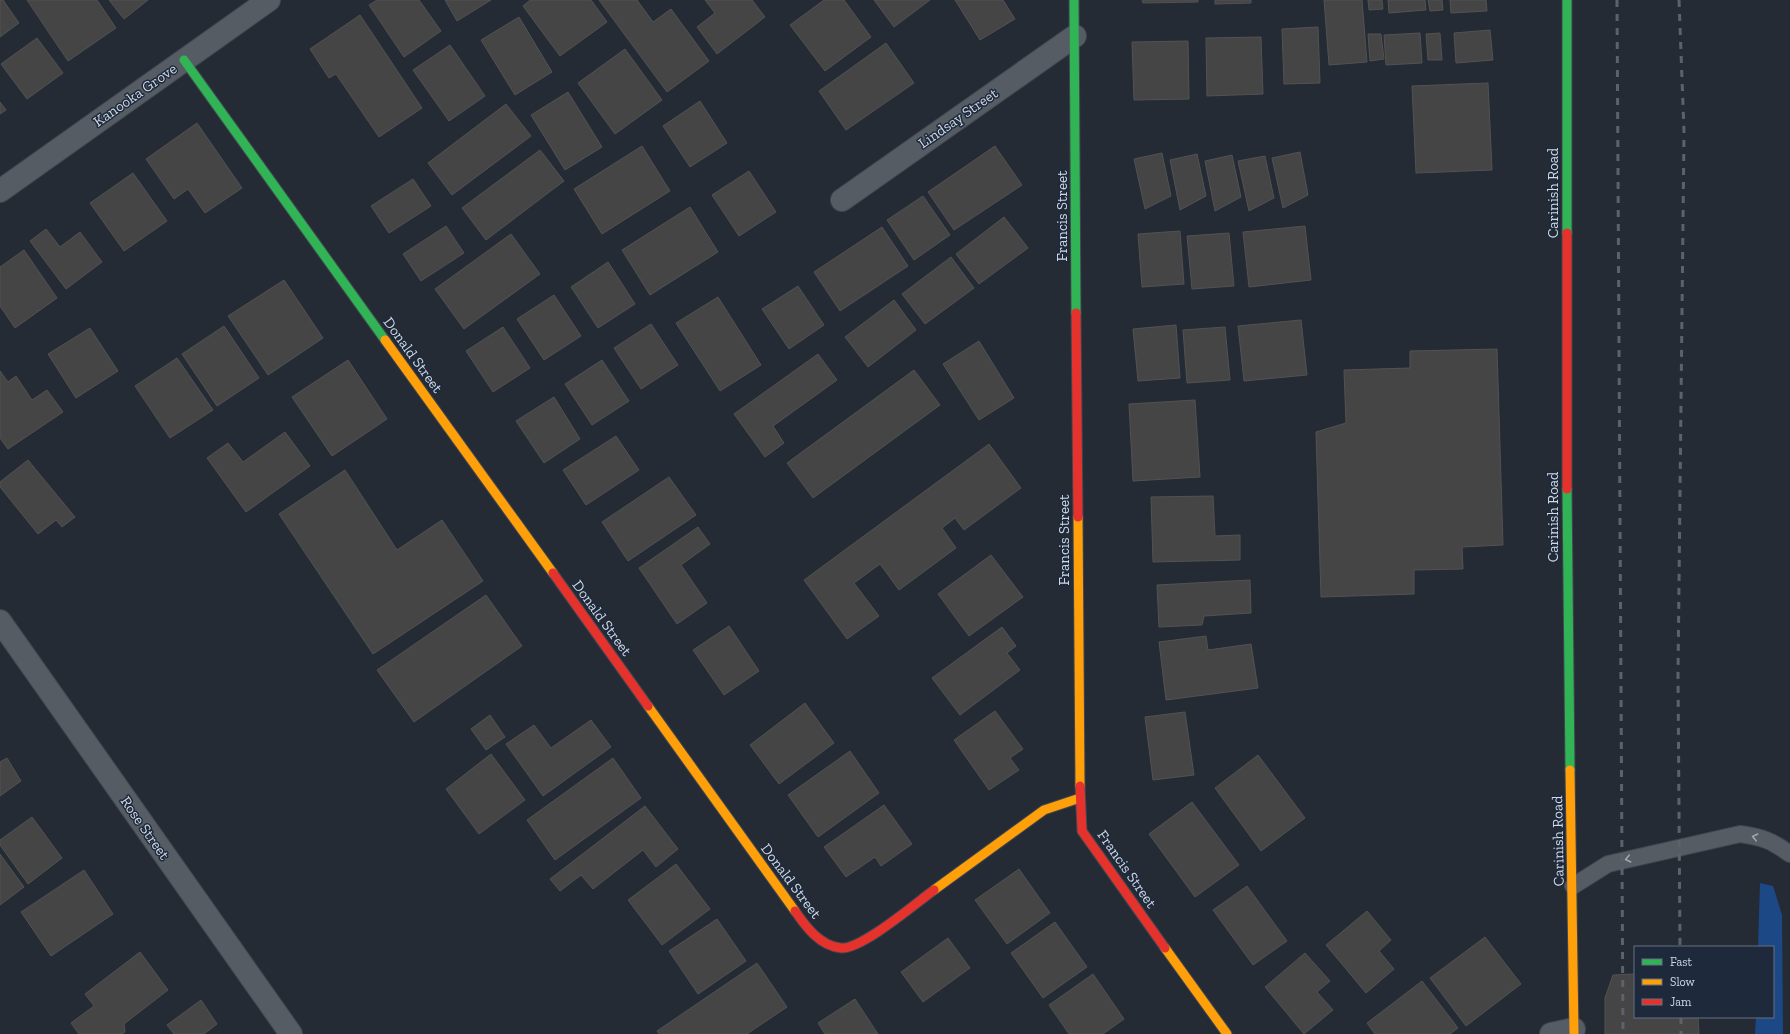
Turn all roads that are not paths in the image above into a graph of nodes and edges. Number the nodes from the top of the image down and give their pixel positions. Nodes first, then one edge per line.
1 (269, 0) edge
2 (1074, 0) edge
3 (1567, 0) edge
4 (1075, 36) junction
5 (184, 60) junction
6 (0, 191) edge
7 (842, 200) dead end
8 (0, 621) edge
9 (1080, 798) junction
10 (1790, 854) edge
11 (1573, 886) junction
12 (1574, 1031) edge
13 (291, 1034) edge
14 (1226, 1034) edge
15 (1551, 1034) edge

1 - 5 street, Kanooka Grove
2 - 4 street, Francis Street
3 - 11 street, Carinish Road
4 - 7 street, Lindsay Street
4 - 9 street, Francis Street
5 - 6 street, Kanooka Grove
5 - 9 street, Donald Street
8 - 13 street, Rose Street
9 - 14 street, Francis Street
10 -> 11 lane
11 - 12 street, Carinish Road
12 - 15 street

